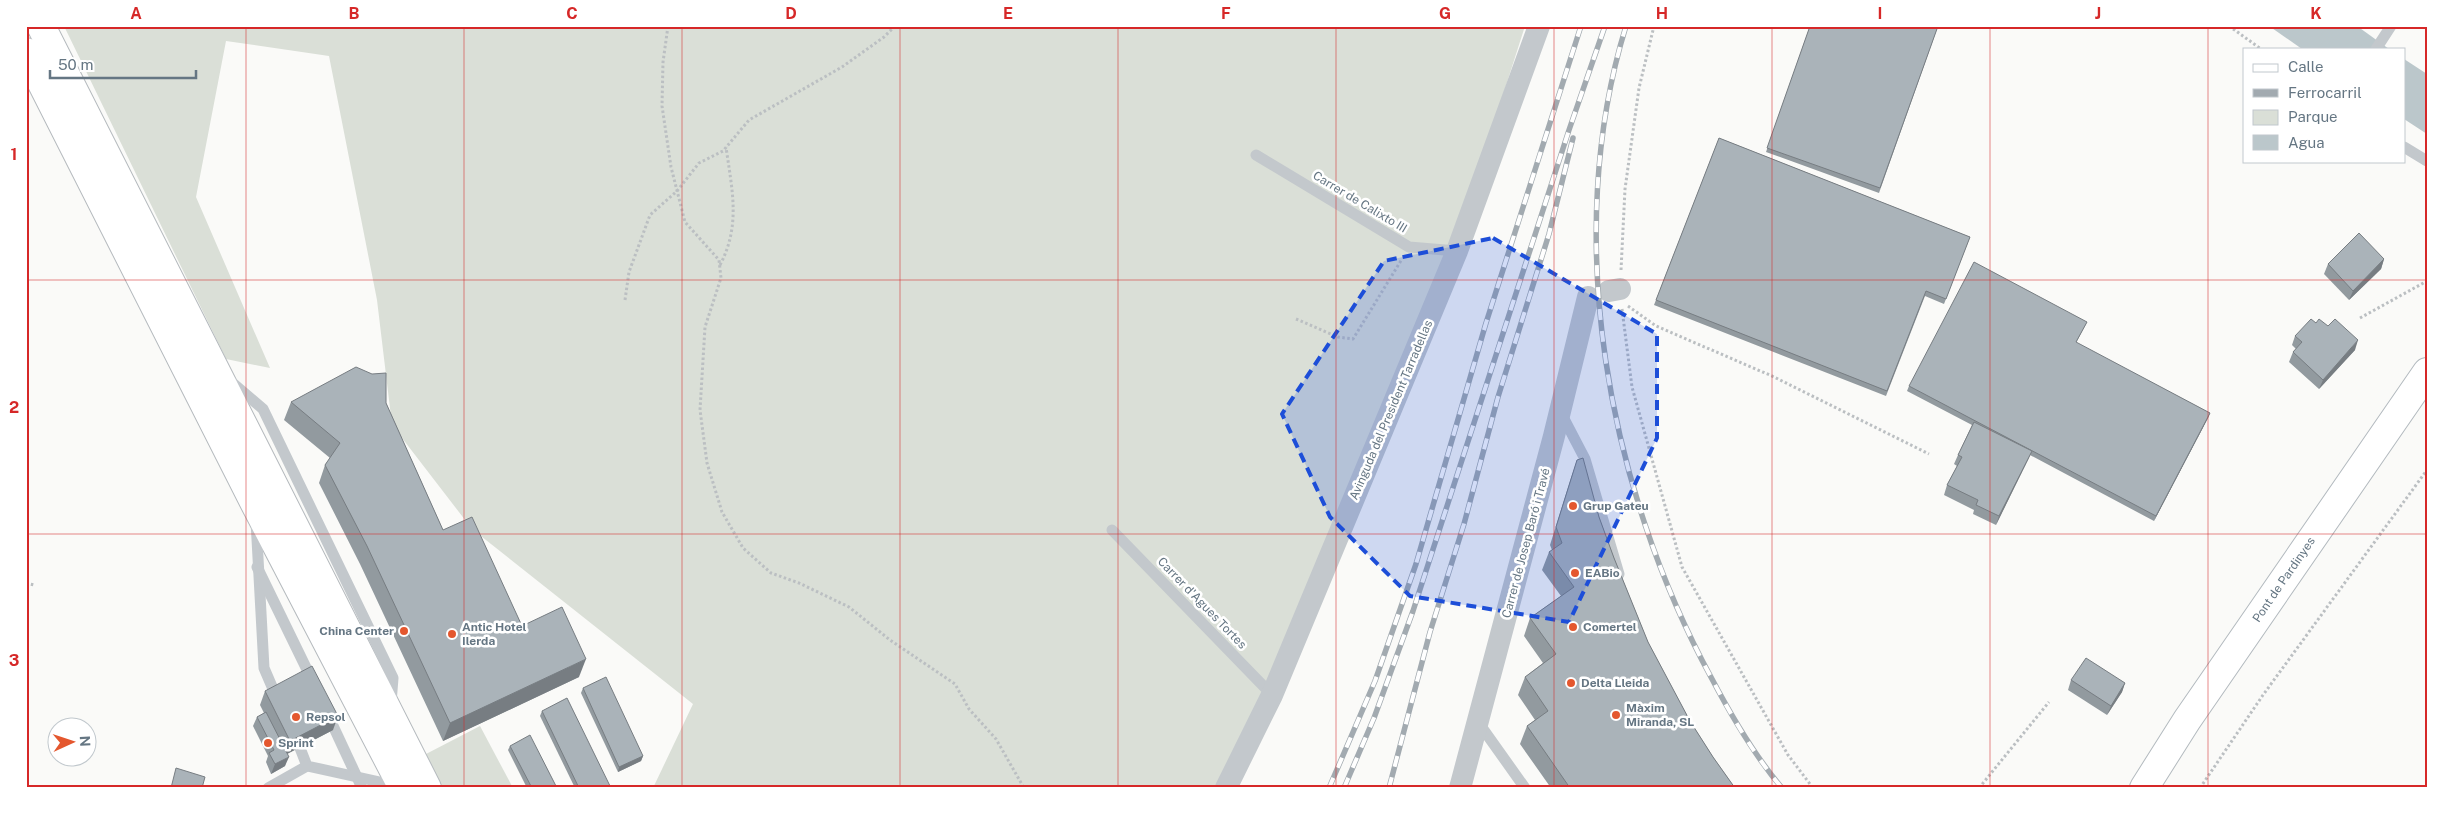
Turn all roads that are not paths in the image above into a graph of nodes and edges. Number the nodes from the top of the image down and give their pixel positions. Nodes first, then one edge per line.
1 (41, 26) edge
2 (1539, 26) edge
3 (2388, 30) edge
4 (2377, 48) edge
5 (26, 52) edge
6 (2406, 148) edge
7 (1256, 156) dead end
8 (2427, 161) edge
9 (1457, 251) junction
10 (1606, 292) road end
11 (2427, 372) edge
12 (1560, 412) junction
13 (255, 504) junction
14 (1112, 530) dead end
15 (257, 567) junction
16 (1623, 590) edge
17 (1272, 695) junction
18 (276, 696) edge
19 (1478, 722) junction
20 (300, 748) edge
21 (307, 766) junction
22 (358, 776) junction
23 (268, 788) edge
24 (362, 788) edge
25 (403, 788) edge
26 (427, 788) edge
27 (1226, 788) edge
28 (1460, 788) edge
29 (1525, 788) edge
30 (2144, 788) edge

1 - 26 main road
2 - 9 street, Avinguda del President Tarradellas
3 - 4 lane
5 - 13 main road
6 - 8 lane
7 - 9 lane, Carrer de Calixto III
9 - 17 street, Avinguda del President Tarradellas
10 - 12 street, Carrer de Josep Baró i Travé
11 - 30 main road, Pont de Pardinyes
12 - 16 lane
12 - 19 street, Carrer de Josep Baró i Travé
13 - 15 lane
13 - 25 main road
14 - 17 lane, Carrer d'Agues Tortes
15 - 18 lane
15 - 22 lane
17 - 27 street, Avinguda del President Tarradellas
19 - 28 street, Carrer de Josep Baró i Travé
19 - 29 lane
20 - 21 lane
21 - 22 lane
21 - 23 lane
22 - 24 lane
22 - 25 lane

